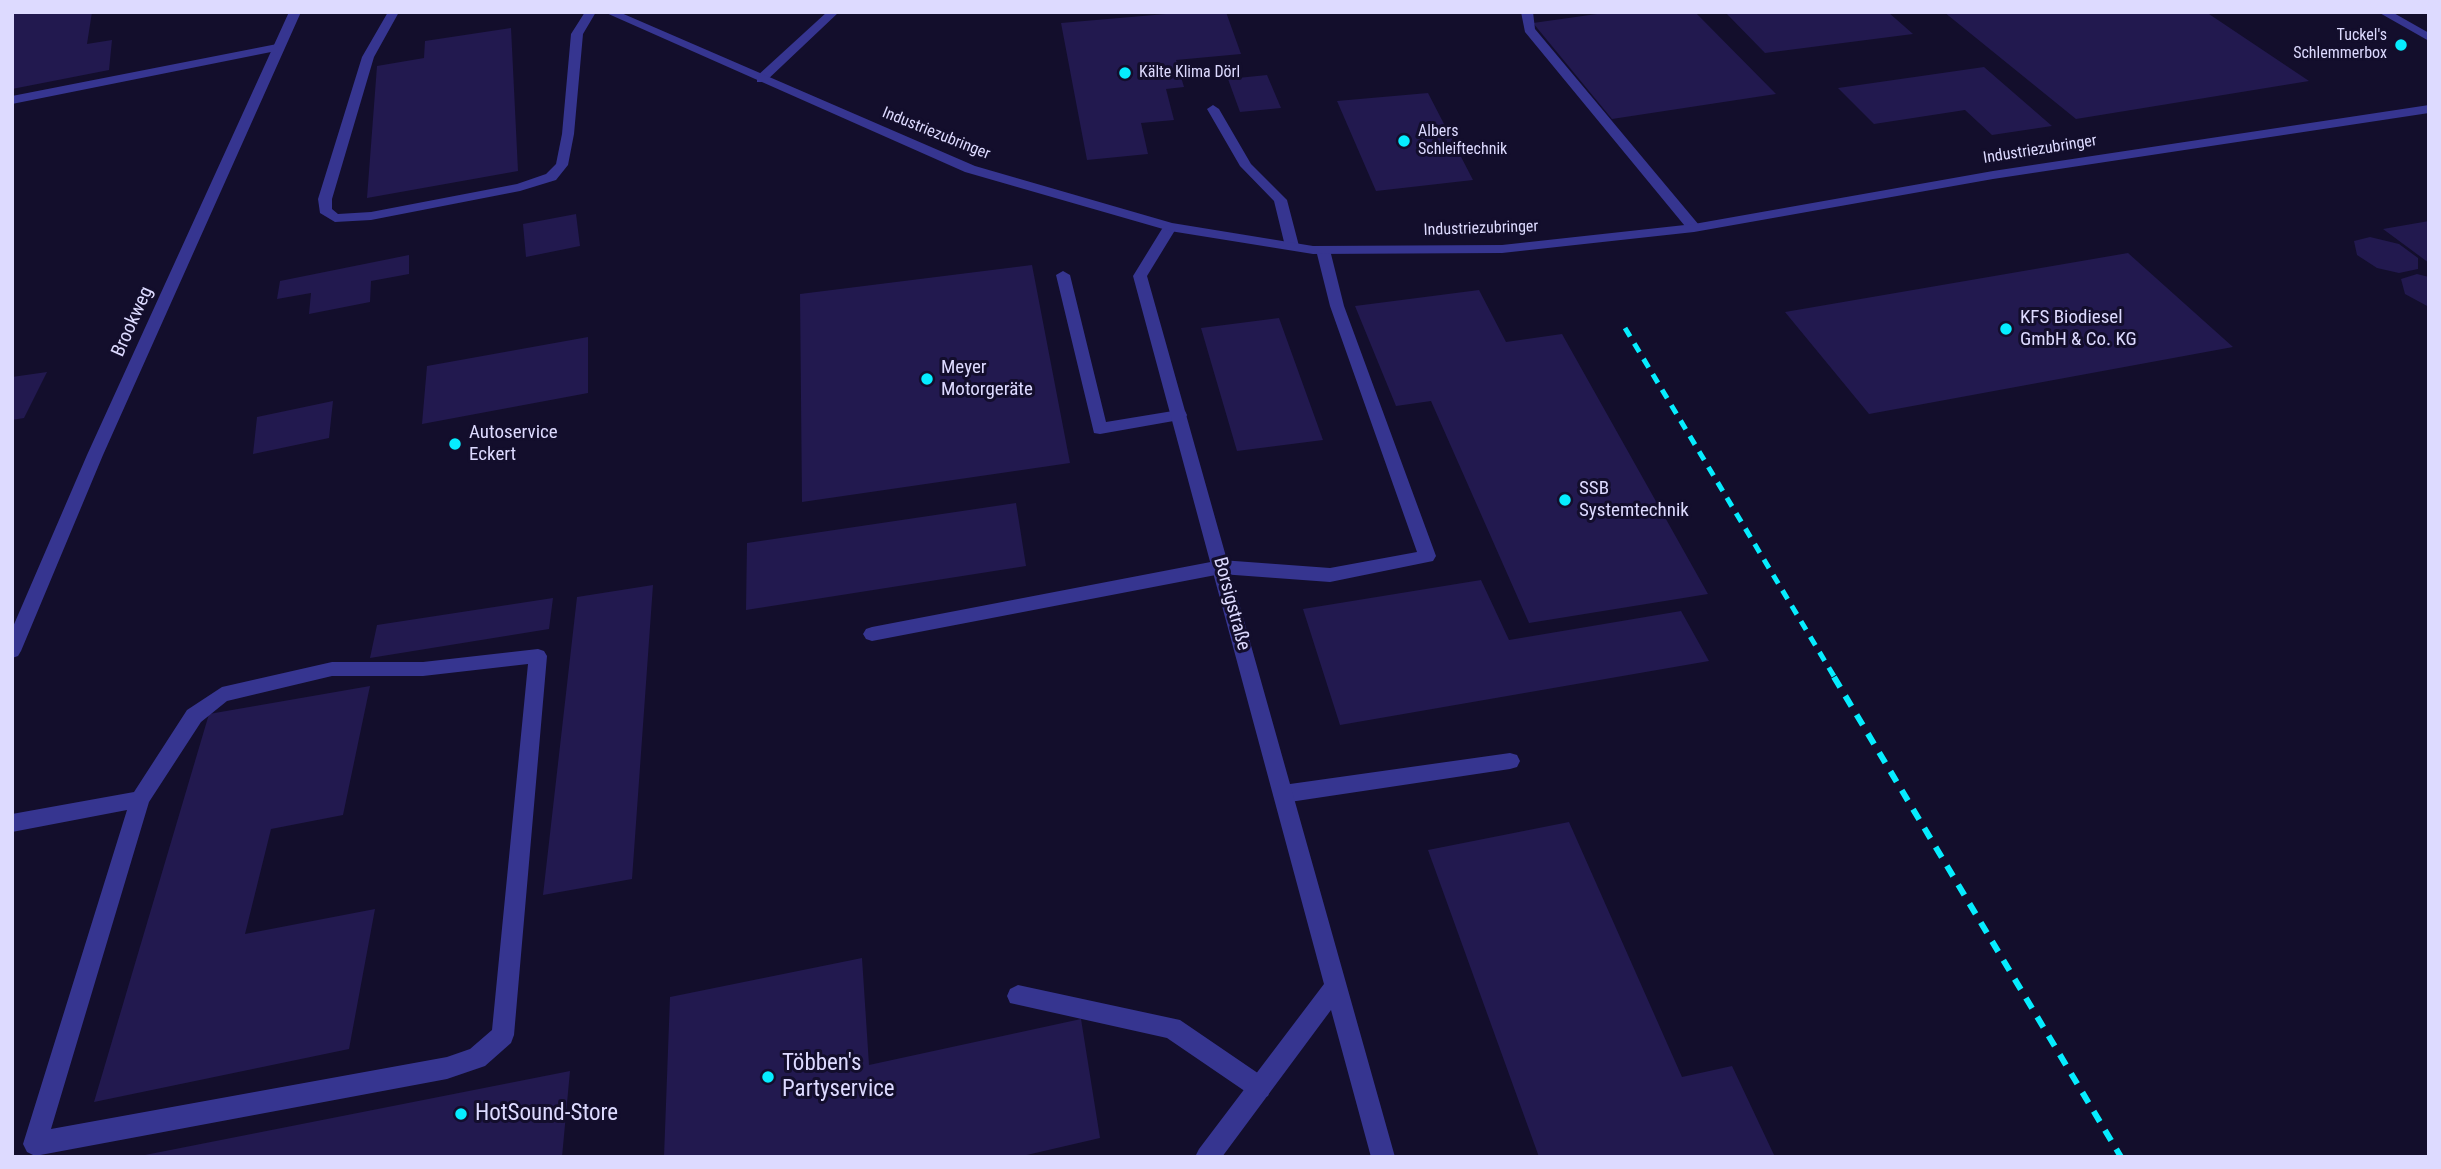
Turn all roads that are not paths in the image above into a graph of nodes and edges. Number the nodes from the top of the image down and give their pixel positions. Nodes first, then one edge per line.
1 (295, 12) edge
2 (394, 12) edge
3 (591, 12) edge
4 (609, 12) edge
5 (834, 12) edge
6 (1527, 12) edge
7 (2383, 12) edge
8 (2429, 38) edge
9 (277, 48) junction
10 (761, 79) junction
11 (12, 100) edge
12 (2429, 108) edge
13 (1213, 109) dead end
14 (1170, 227) junction
15 (1694, 228) junction
16 (1292, 246) junction
17 (1323, 250) junction
18 (1063, 275) dead end
19 (1179, 415) junction
20 (1221, 568) junction
21 (872, 634) dead end
22 (12, 651) edge
23 (1510, 761) dead end
24 (1283, 794) junction
25 (140, 799) junction
26 (12, 823) edge
27 (1335, 987) junction
28 (1018, 996) dead end
29 (1260, 1088) junction
30 (1207, 1157) edge
31 (1383, 1157) edge

1 - 9 street, Brookweg
2 - 3 street
4 - 10 street, Industriezubringer
5 - 10 street
6 - 15 street
7 - 8 street
9 - 11 street
9 - 22 street, Brookweg
10 - 14 street, Industriezubringer
12 - 15 street, Industriezubringer
13 - 16 street
14 - 16 street, Industriezubringer
14 - 19 street, Borsigstraße
15 - 17 street, Industriezubringer
16 - 17 street, Industriezubringer
17 - 20 street
18 - 19 street
19 - 20 street, Borsigstraße
20 - 21 street
20 - 24 street, Borsigstraße
23 - 24 street
24 - 27 street, Borsigstraße
25 - 25 street
25 - 26 street
27 - 29 street
27 - 31 street, Borsigstraße
28 - 29 street
29 - 30 street

